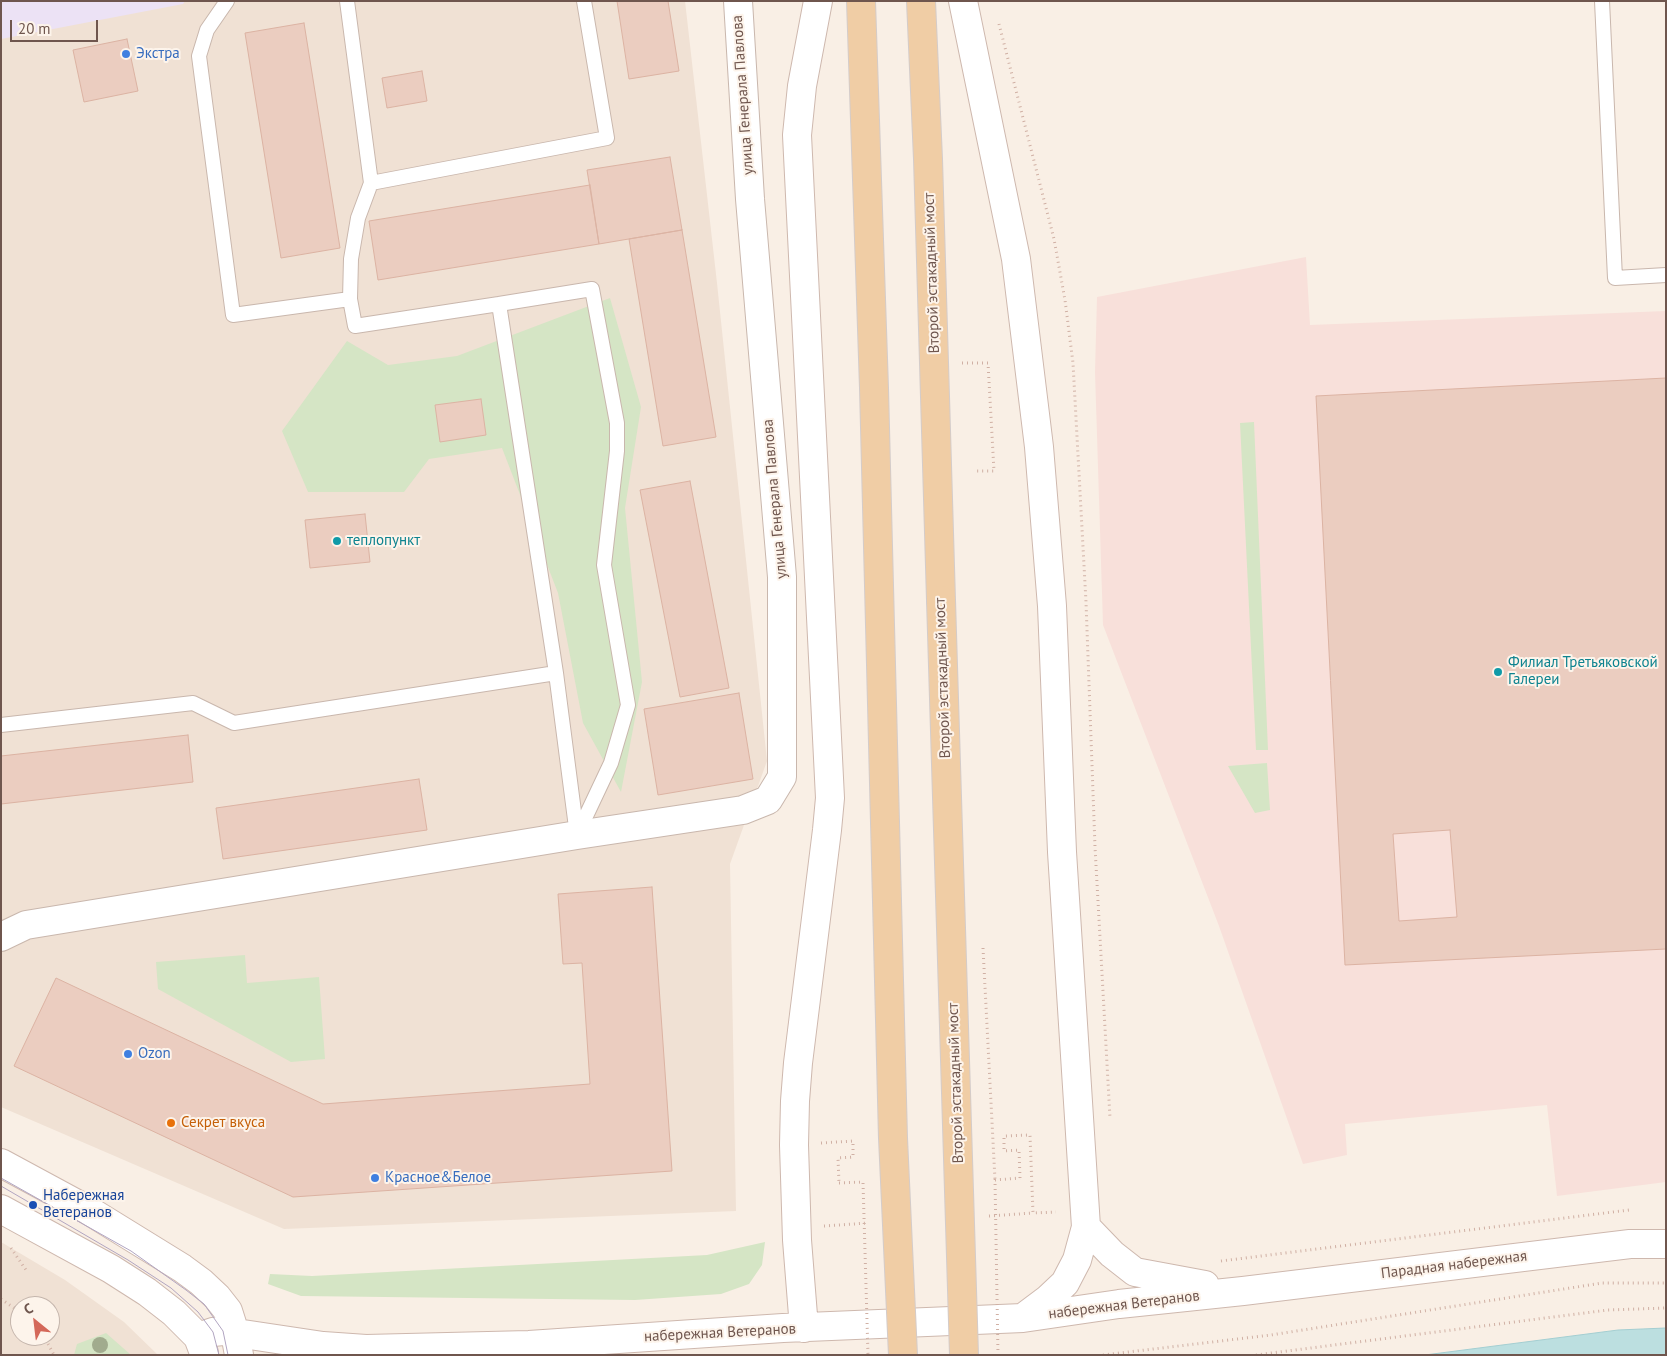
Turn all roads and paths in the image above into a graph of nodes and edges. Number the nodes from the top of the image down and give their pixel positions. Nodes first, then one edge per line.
1 (228, 1) edge
2 (346, 1) edge
3 (584, 1) edge
4 (738, 1) edge
5 (818, 1) edge
6 (861, 1) edge
7 (921, 1) edge
8 (963, 1) edge
9 (1602, 1) edge
10 (998, 18) dead end
11 (371, 183) junction
12 (1666, 275) edge
13 (350, 299) junction
14 (499, 304) junction
15 (962, 363) dead end
16 (976, 471) dead end
17 (556, 673) junction
18 (1, 725) edge
19 (577, 835) junction
20 (1, 937) edge
21 (1111, 1126) dead end
22 (853, 1141) dead end
23 (1, 1163) edge
24 (1, 1209) edge
25 (1629, 1210) dead end
26 (1086, 1219) junction
27 (6, 1243) dead end
28 (1666, 1244) edge
29 (1221, 1261) dead end
30 (26, 1270) dead end
31 (1666, 1283) edge
32 (1244, 1291) junction
33 (1666, 1308) edge
34 (1023, 1318) junction
35 (804, 1328) junction
36 (237, 1344) edge
37 (201, 1346) edge
38 (868, 1355) edge
39 (903, 1355) edge
40 (964, 1355) edge
41 (998, 1355) edge
42 (1103, 1355) edge
43 (1256, 1355) edge

1 - 13 lane
2 - 11 lane
3 - 11 lane
4 - 19 main road, улица Генерала Павлова
5 - 35 main road
6 - 39 main road, bridge
7 - 40 main road, Второй эстакадный мост, bridge
8 - 26 main road
9 - 12 lane
10 - 21 path
11 - 13 lane
13 - 14 lane
14 - 17 lane
14 - 19 lane
15 - 16 path
17 - 18 lane
17 - 19 lane
19 - 20 main road, улица Генерала Павлова
22 - 38 path, bridge
23 - 36 main road
24 - 37 main road
25 - 29 path
26 - 32 main road
26 - 34 main road
26 - 41 path, bridge
27 - 30 path
28 - 32 main road, Парадная набережная
31 - 42 path
32 - 34 main road, набережная Ветеранов
33 - 43 path
34 - 35 main road, набережная Ветеранов
35 - 36 main road, набережная Ветеранов
36 - 37 main road, набережная Ветеранов

